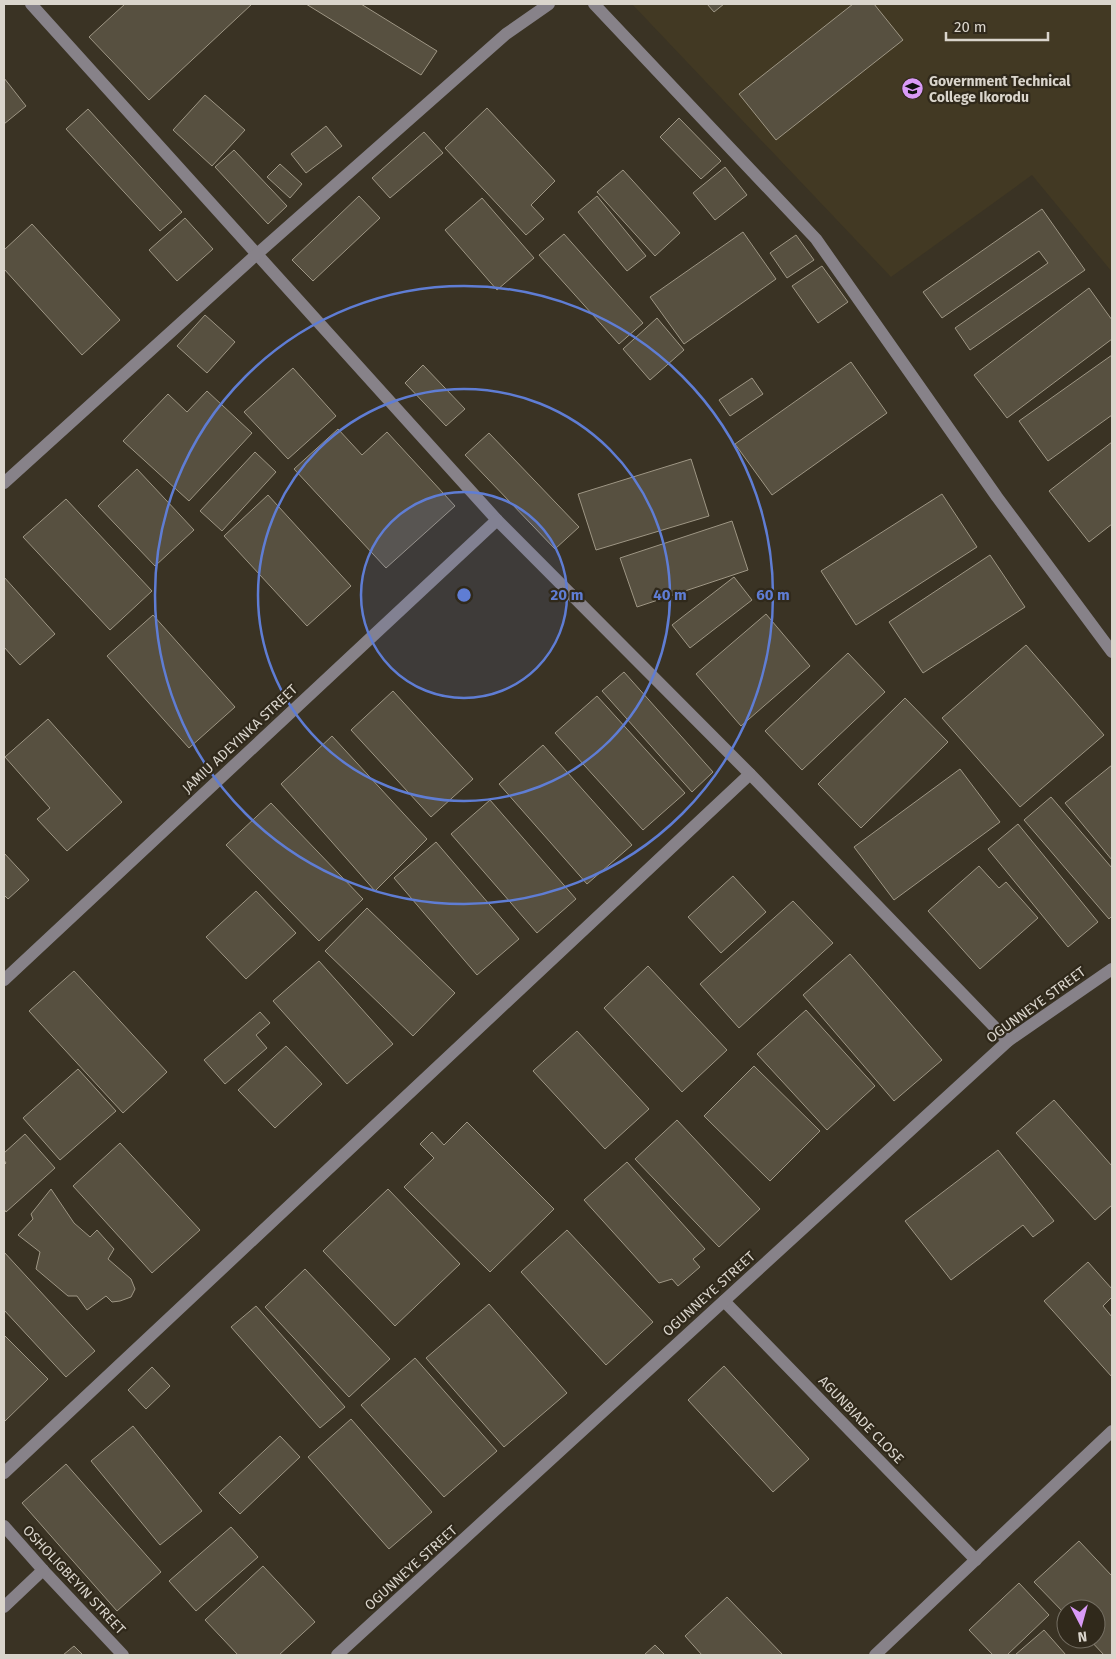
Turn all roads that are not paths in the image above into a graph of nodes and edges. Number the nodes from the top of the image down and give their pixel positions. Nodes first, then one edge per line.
1 (32, 4) edge
2 (549, 4) edge
3 (594, 4) edge
4 (257, 254) junction
5 (4, 484) edge
6 (497, 520) junction
7 (1112, 652) edge
8 (750, 774) junction
9 (1112, 969) edge
10 (4, 980) edge
11 (1008, 1041) junction
12 (724, 1301) junction
13 (1112, 1431) edge
14 (4, 1472) edge
15 (4, 1526) edge
16 (976, 1560) junction
17 (43, 1570) junction
18 (4, 1607) edge
19 (123, 1655) edge
20 (337, 1655) edge
21 (875, 1655) edge

1 - 4 street
2 - 4 street
3 - 7 street
4 - 5 street
4 - 6 street
6 - 8 street
6 - 10 street, JAMIU ADEYINKA STREET
8 - 11 street
8 - 14 street
9 - 11 street, OGUNNEYE STREET
11 - 12 street, OGUNNEYE STREET
12 - 16 street, AGUNBIADE CLOSE
12 - 20 street, OGUNNEYE STREET
13 - 16 street
15 - 17 street, OSHOLIGBEYIN STREET
16 - 21 street
17 - 18 street
17 - 19 street, OSHOLIGBEYIN STREET

